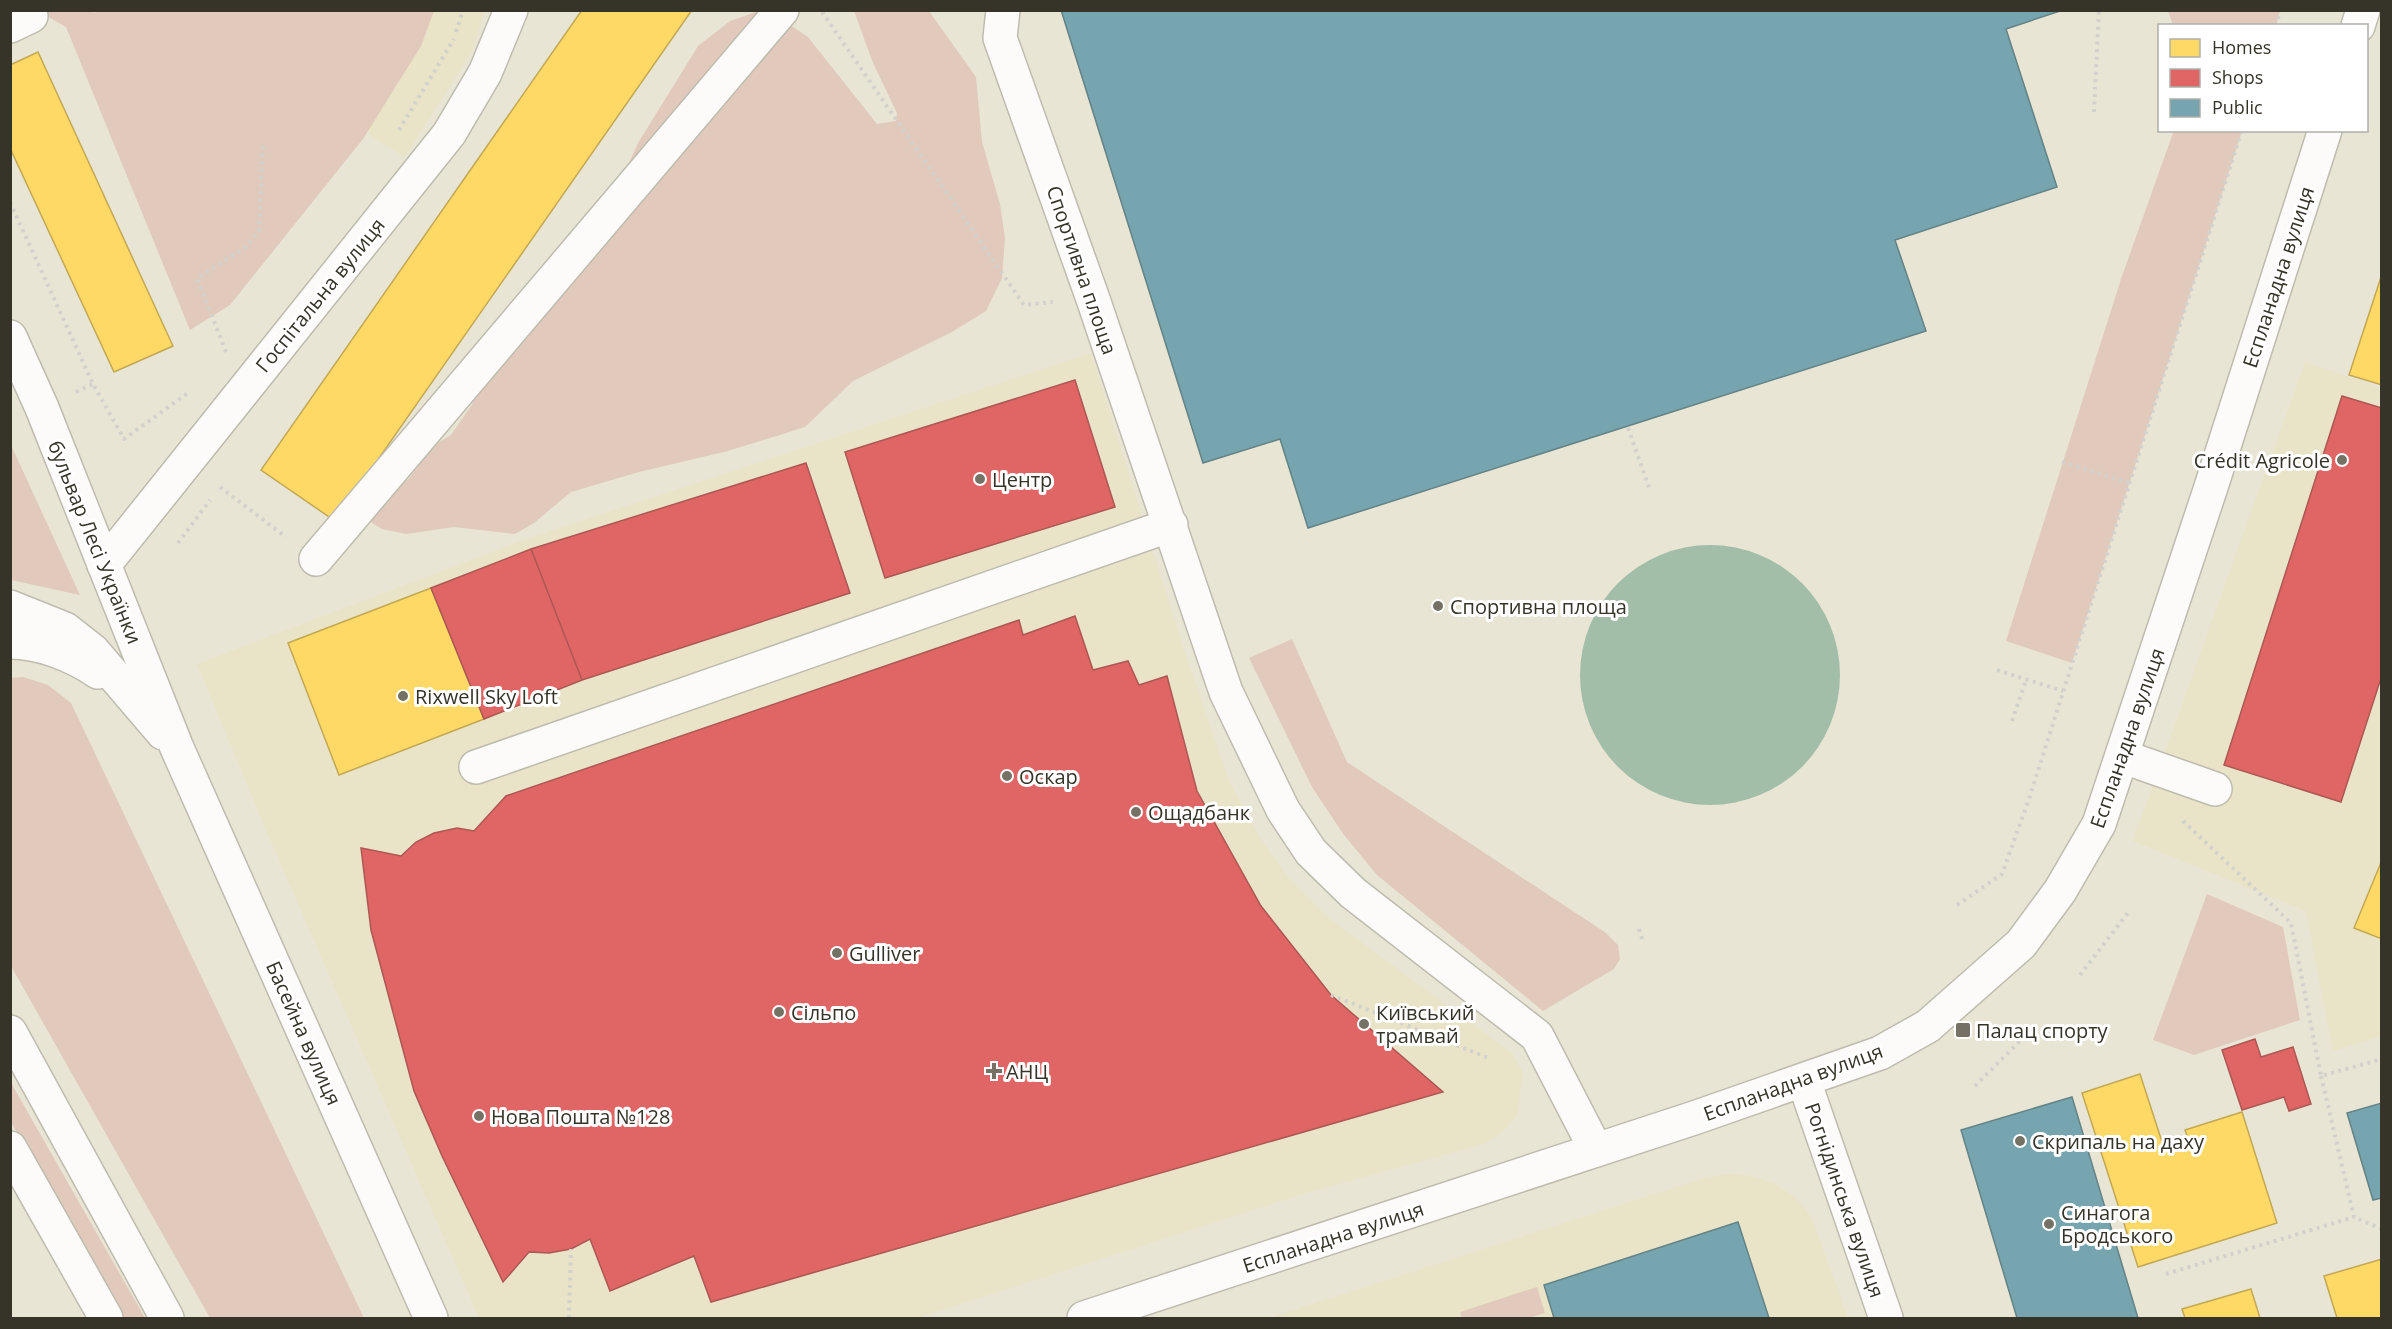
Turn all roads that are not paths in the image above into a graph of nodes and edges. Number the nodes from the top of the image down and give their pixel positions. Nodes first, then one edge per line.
1 (511, 10) edge
2 (782, 10) edge
3 (1003, 10) edge
4 (2324, 132) edge
5 (10, 337) edge
6 (1171, 525) junction
7 (316, 559) road end
8 (104, 565) junction
9 (10, 607) edge
10 (10, 642) edge
11 (124, 689) junction
12 (177, 748) junction
13 (2124, 758) junction
14 (476, 767) dead end
15 (2215, 789) dead end
16 (10, 1032) edge
17 (1804, 1081) junction
18 (10, 1148) edge
19 (1596, 1150) junction
20 (106, 1318) edge
21 (167, 1318) edge
22 (431, 1318) edge
23 (1084, 1318) edge
24 (1886, 1318) edge

1 - 8 main road, Госпітальна вулиця
2 - 7 main road
3 - 6 main road, Спортивна площа
4 - 13 main road, Еспланадна вулиця
5 - 8 main road, бульвар Лесі Українки
6 - 14 main road
6 - 19 main road, Спортивна площа
8 - 12 main road, бульвар Лесі Українки
9 - 11 main road
10 - 11 main road
11 - 12 main road
12 - 22 main road, Басейна вулиця
13 - 15 main road
13 - 17 main road, Еспланадна вулиця
16 - 21 main road
17 - 19 main road, Еспланадна вулиця
17 - 24 main road, Рогнідинська вулиця
18 - 20 main road
19 - 23 main road, Еспланадна вулиця

